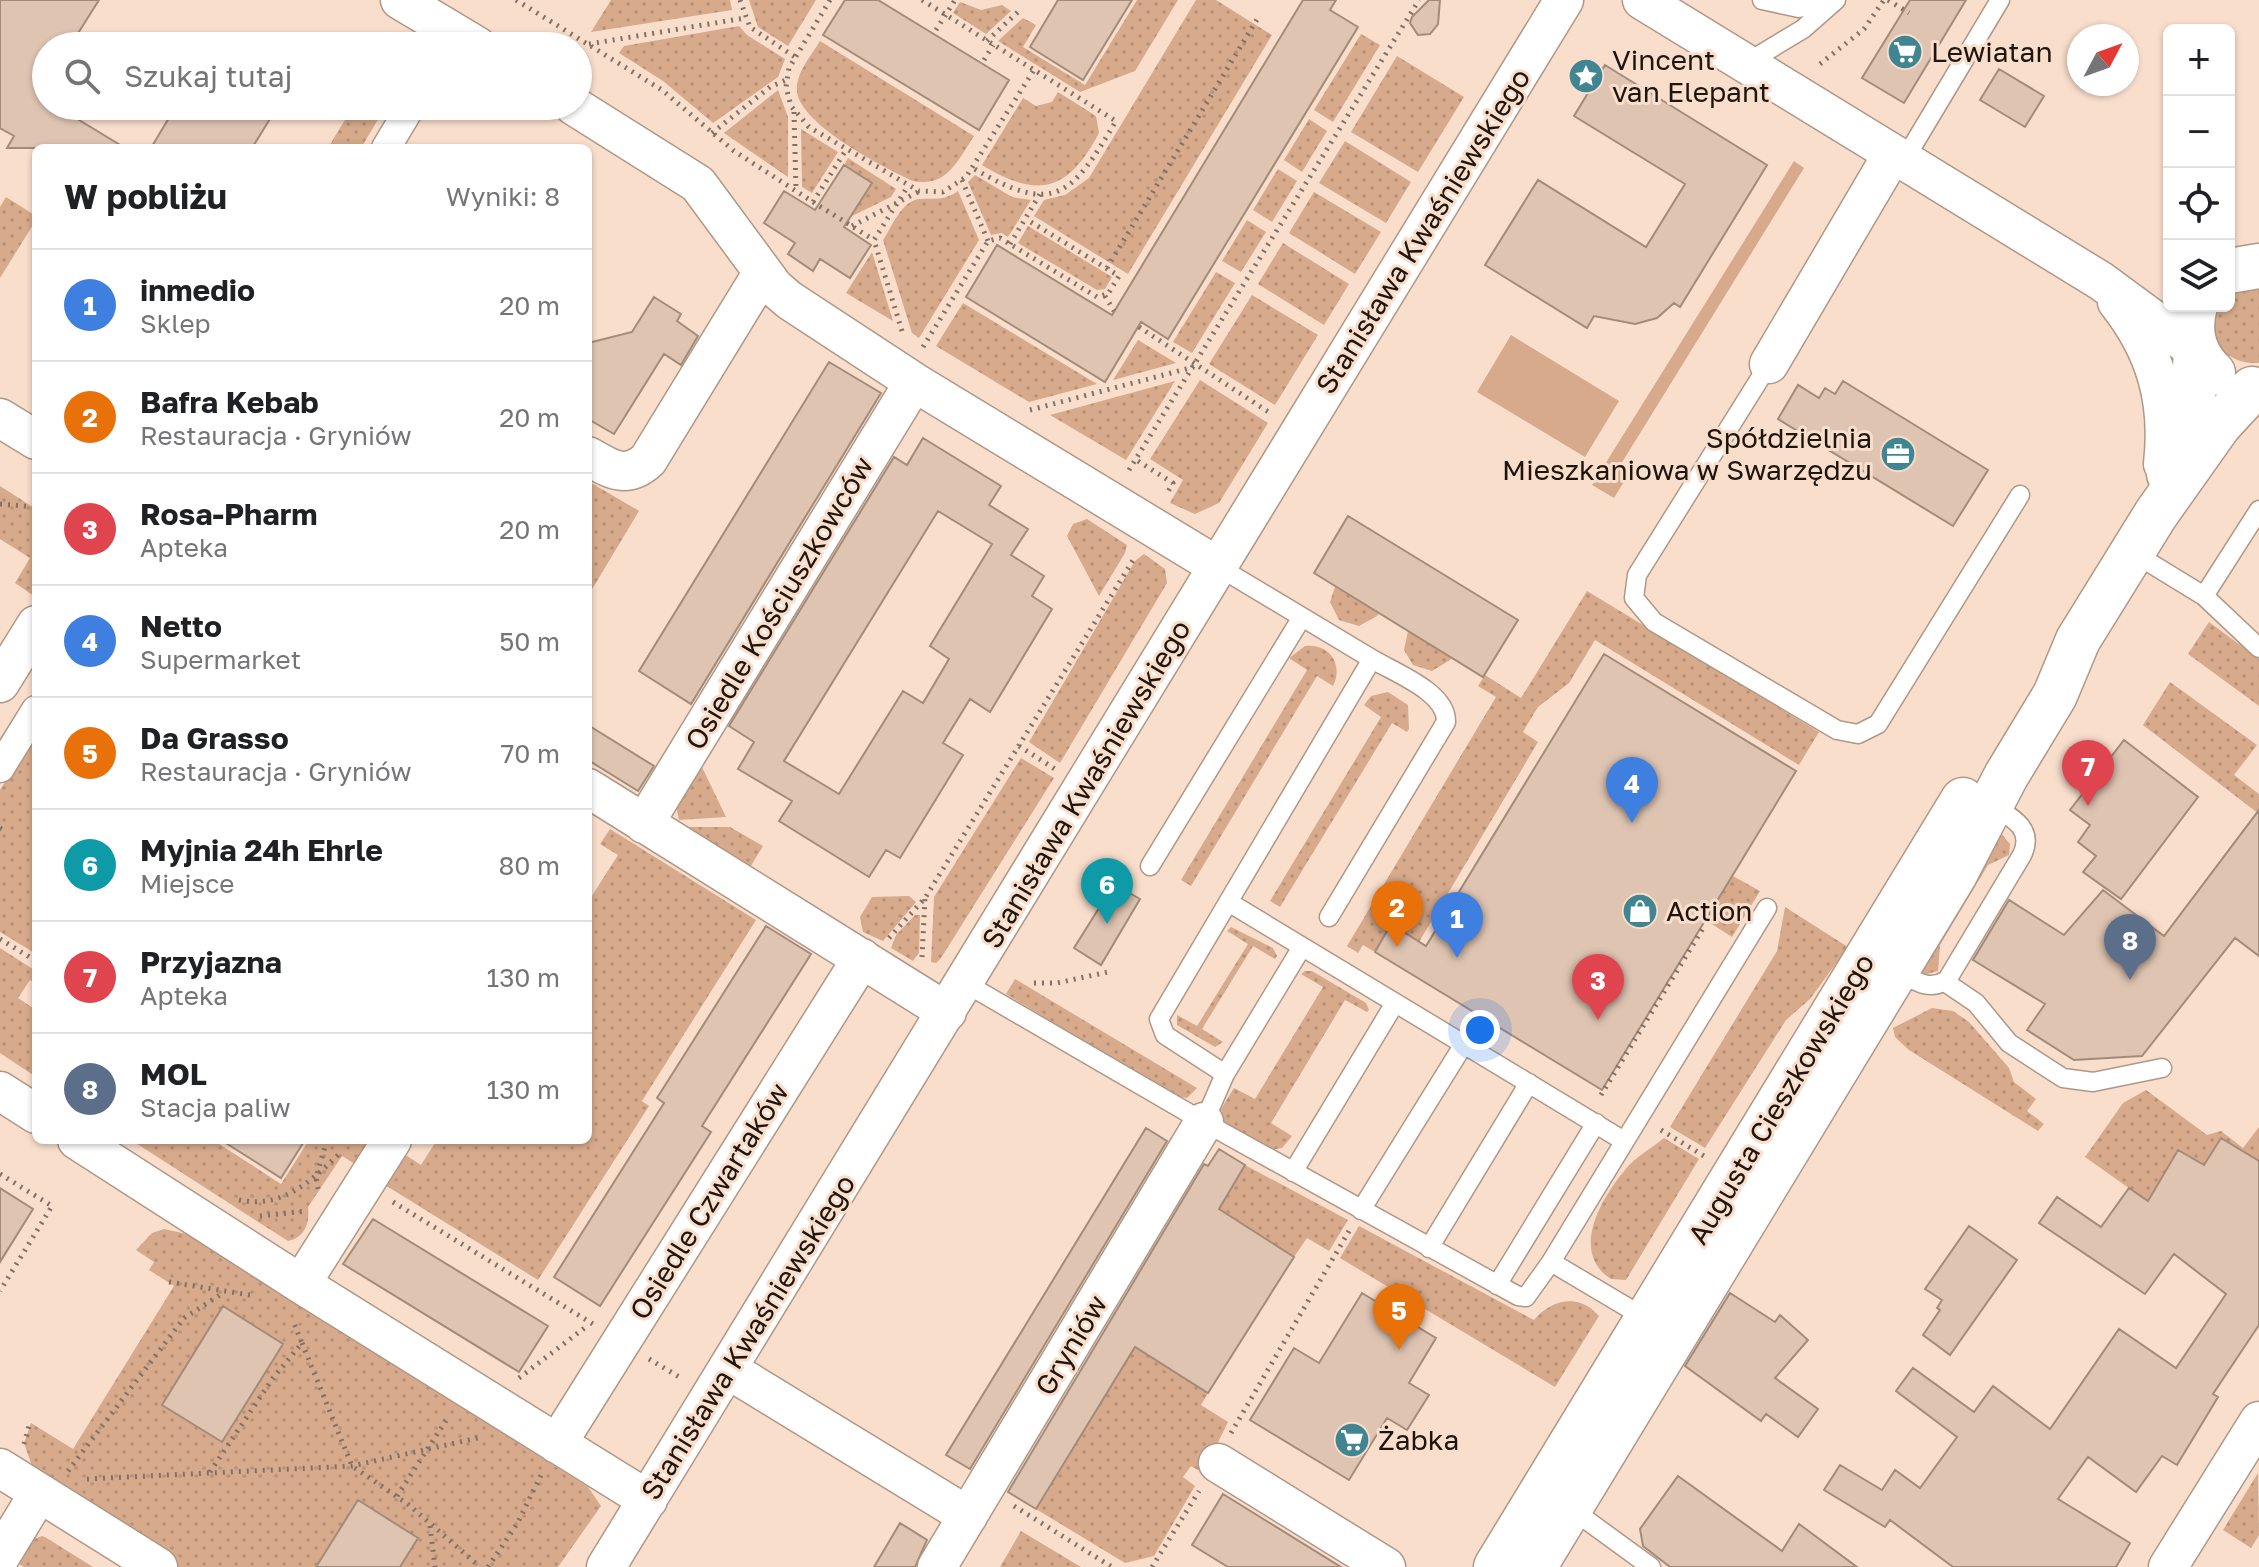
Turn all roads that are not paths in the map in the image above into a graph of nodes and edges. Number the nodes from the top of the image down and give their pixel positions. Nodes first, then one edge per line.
1 (1564, 0) edge
2 (1642, 0) edge
3 (1762, 0) edge
4 (2000, 0) edge
5 (406, 1) edge
6 (1835, 1) edge
7 (450, 32) edge
8 (1745, 64) junction
9 (592, 117) edge
10 (403, 120) edge
11 (388, 144) edge
12 (1898, 158) junction
13 (763, 272) junction
14 (2101, 281) junction
15 (2163, 292) edge
16 (2194, 312) edge
17 (2196, 351) junction
18 (919, 364) junction
19 (1769, 364) joint
20 (2255, 388) edge
21 (0, 418) edge
22 (32, 438) edge
23 (592, 458) edge
24 (2020, 495) dead end
25 (2259, 510) edge
26 (2156, 514) junction
27 (2132, 552) junction
28 (1217, 566) junction
29 (2204, 596) junction
30 (1302, 617) junction
31 (32, 631) edge
32 (2259, 648) edge
33 (1372, 659) junction
34 (0, 683) edge
35 (32, 716) edge
36 (0, 768) edge
37 (1979, 798) junction
38 (594, 805) edge
39 (644, 824) junction
40 (1150, 866) dead end
41 (1230, 903) junction
42 (1767, 908) dead end
43 (1329, 917) dead end
44 (1302, 947) junction
45 (870, 954) junction
46 (1882, 963) junction
47 (1945, 982) junction
48 (956, 997) junction
49 (1395, 1003) junction
50 (1464, 1044) junction
51 (2162, 1068) dead end
52 (1225, 1074) junction
53 (1529, 1083) junction
54 (0, 1091) edge
55 (32, 1111) edge
56 (1204, 1122) junction
57 (1596, 1123) junction
58 (1624, 1141) junction
59 (83, 1144) edge
60 (390, 1144) edge
61 (1293, 1172) junction
62 (1361, 1210) junction
63 (1429, 1248) junction
64 (1551, 1262) junction
65 (1497, 1285) junction
66 (297, 1298) junction
67 (1661, 1327) junction
68 (721, 1384) junction
69 (2259, 1421) edge
70 (550, 1456) junction
71 (1218, 1463) road end
72 (0, 1468) edge
73 (52, 1484) junction
74 (648, 1500) junction
75 (976, 1502) junction
76 (1570, 1508) junction
77 (0, 1557) edge
78 (158, 1567) edge
79 (606, 1567) edge
80 (937, 1567) edge
81 (1386, 1567) edge
82 (1496, 1567) edge
83 (1534, 1567) edge
84 (1651, 1567) edge
85 (2168, 1567) edge

1 - 28 street, Stanisława Kwaśniewskiego
2 - 8 street
3 - 6 lane
4 - 12 lane
5 - 7 street
6 - 8 lane
8 - 12 street
9 - 13 street
10 - 11 street
12 - 14 street
12 - 19 street
13 - 18 street
13 - 23 street
14 - 15 street
14 - 17 street
14 - 26 street
16 - 17 street, Augusta Cieszkowskiego
17 - 20 street
17 - 26 street, Augusta Cieszkowskiego
18 - 28 street
18 - 39 street, Osiedle Kościuszkowców
19 - 24 lane
20 - 26 street, Augusta Cieszkowskiego
21 - 22 street
25 - 29 lane
26 - 27 street, Augusta Cieszkowskiego
27 - 29 lane
27 - 37 street, Augusta Cieszkowskiego
28 - 30 lane
28 - 48 street, Stanisława Kwaśniewskiego
29 - 32 lane
30 - 33 lane
30 - 40 lane
31 - 34 street
33 - 41 lane
33 - 43 lane
35 - 36 street
37 - 46 street, Augusta Cieszkowskiego
37 - 47 lane
38 - 39 street
39 - 45 street
41 - 44 lane
41 - 52 lane
42 - 58 lane
44 - 49 lane
44 - 52 lane
45 - 48 street
45 - 70 street, Osiedle Czwartaków
46 - 47 lane
46 - 67 street, Augusta Cieszkowskiego
47 - 51 lane
48 - 56 lane
48 - 68 street, Stanisława Kwaśniewskiego
49 - 50 lane
49 - 61 lane
50 - 53 lane
50 - 62 lane
52 - 56 lane
53 - 57 lane
53 - 63 lane
54 - 55 street
56 - 61 lane
56 - 75 street, Gryniów
57 - 58 lane
57 - 65 lane
58 - 64 lane
59 - 66 street
60 - 66 street
61 - 62 lane
62 - 63 lane
63 - 65 lane
64 - 65 lane
64 - 67 lane
66 - 70 street
67 - 76 street, Augusta Cieszkowskiego
67 - 82 street, Augusta Cieszkowskiego
68 - 74 street, Stanisława Kwaśniewskiego
68 - 75 street
69 - 85 street
70 - 74 street
71 - 81 street
72 - 73 street
73 - 77 street
73 - 78 street
74 - 79 street, Stanisława Kwaśniewskiego
75 - 80 street, Gryniów
76 - 83 street, Augusta Cieszkowskiego
76 - 84 lane

